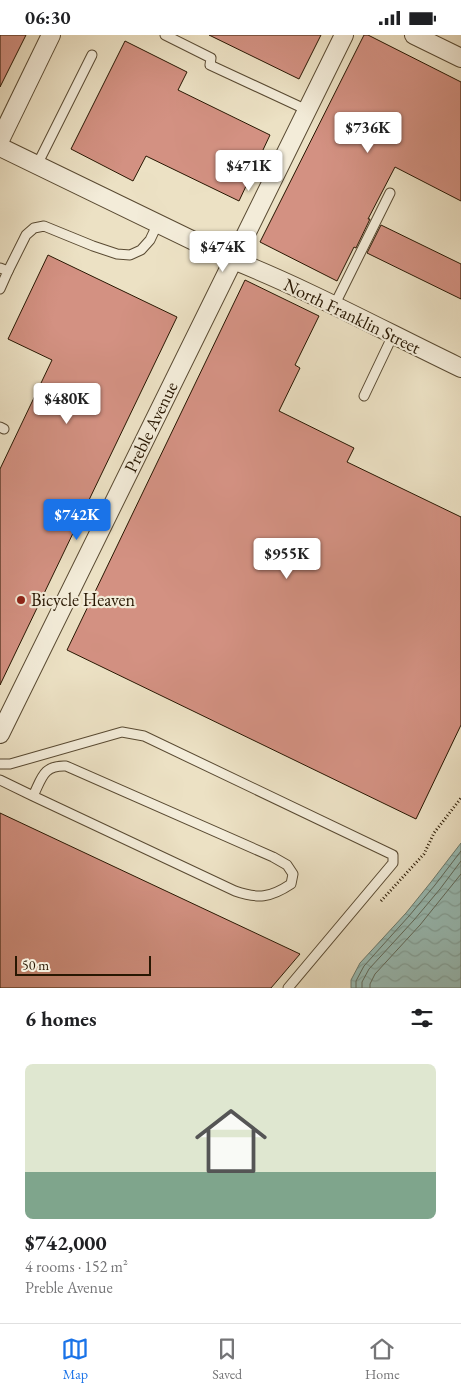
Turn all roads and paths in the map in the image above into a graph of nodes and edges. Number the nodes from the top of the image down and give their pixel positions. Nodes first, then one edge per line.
1 (51, 35) edge
2 (165, 35) edge
3 (344, 35) edge
4 (414, 35) edge
5 (92, 55) dead end
6 (461, 58) edge
7 (307, 110) junction
8 (0, 140) edge
9 (0, 147) edge
10 (37, 165) junction
11 (390, 193) dead end
12 (158, 223) junction
13 (233, 260) junction
14 (4, 269) edge
15 (0, 289) edge
16 (334, 306) junction
17 (393, 335) junction
18 (459, 363) edge
19 (364, 396) dead end
20 (0, 734) edge
21 (0, 764) edge
22 (0, 780) edge
23 (32, 796) junction
24 (288, 988) edge

1 - 8 street
2 - 7 lane
3 - 7 street, Preble Avenue
4 - 6 street
5 - 10 lane
7 - 13 street, Preble Avenue
9 - 10 street, North Franklin Street
10 - 12 street, North Franklin Street
11 - 16 lane
12 - 13 street, North Franklin Street
12 - 14 lane
13 - 16 street, North Franklin Street
13 - 20 street, Preble Avenue
14 - 15 lane
16 - 17 street, North Franklin Street
17 - 18 street, North Franklin Street
17 - 19 lane
21 - 24 lane
22 - 23 lane
23 - 23 lane

